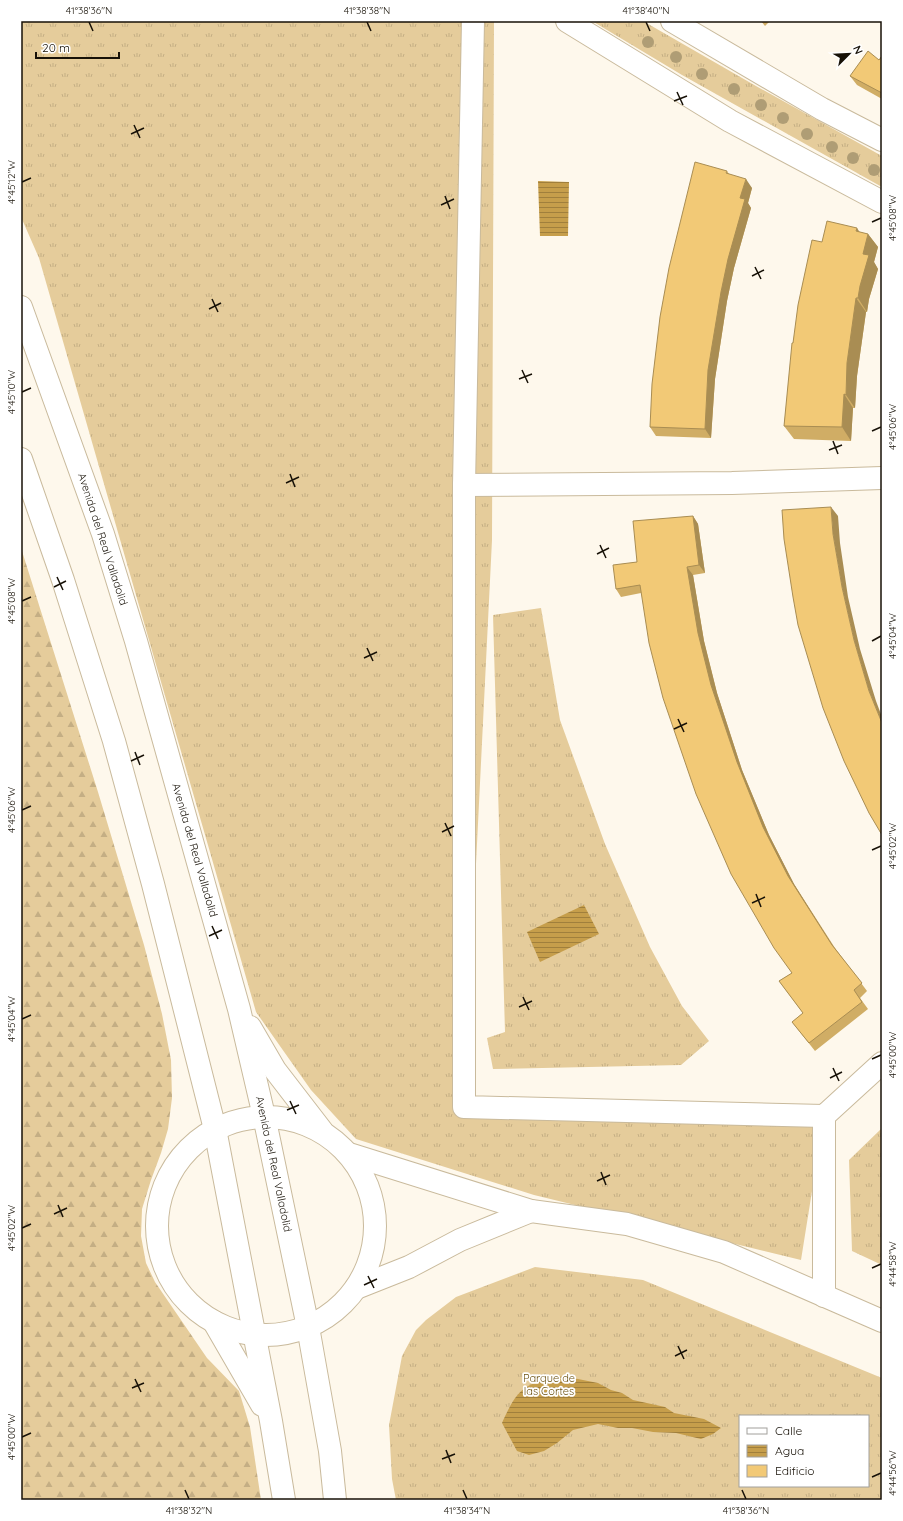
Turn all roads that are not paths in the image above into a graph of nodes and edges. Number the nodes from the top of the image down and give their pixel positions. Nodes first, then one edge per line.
1 (473, 21) edge
2 (567, 21) edge
3 (672, 21) edge
4 (882, 140) edge
5 (882, 202) edge
6 (21, 307) edge
7 (21, 460) edge
8 (882, 478) edge
9 (464, 485) junction
10 (239, 1008) junction
11 (882, 1063) edge
12 (264, 1116) junction
13 (824, 1116) junction
14 (215, 1128) junction
15 (322, 1131) junction
16 (349, 1154) junction
17 (531, 1211) junction
18 (356, 1288) junction
19 (824, 1296) junction
20 (214, 1322) junction
21 (882, 1322) edge
22 (308, 1327) junction
23 (255, 1335) junction
24 (271, 1421) junction
25 (284, 1500) edge
26 (336, 1500) edge

1 - 9 main road
2 - 5 main road
3 - 4 main road
6 - 10 main road, Avenida del Real Valladolid
7 - 14 main road
8 - 9 main road
9 - 13 main road
10 - 12 main road, Avenida del Real Valladolid
10 - 15 main road
11 - 13 main road
12 - 14 main road
12 - 15 main road
12 - 22 main road, Avenida del Real Valladolid
13 - 19 main road
14 - 20 main road
14 - 23 main road
15 - 16 main road
16 - 17 main road
16 - 18 main road
17 - 18 main road
17 - 19 main road
18 - 22 main road
19 - 21 main road
20 - 23 main road
20 - 24 main road
22 - 23 main road
22 - 26 main road, Avenida del Real Valladolid
23 - 24 main road
24 - 25 main road

